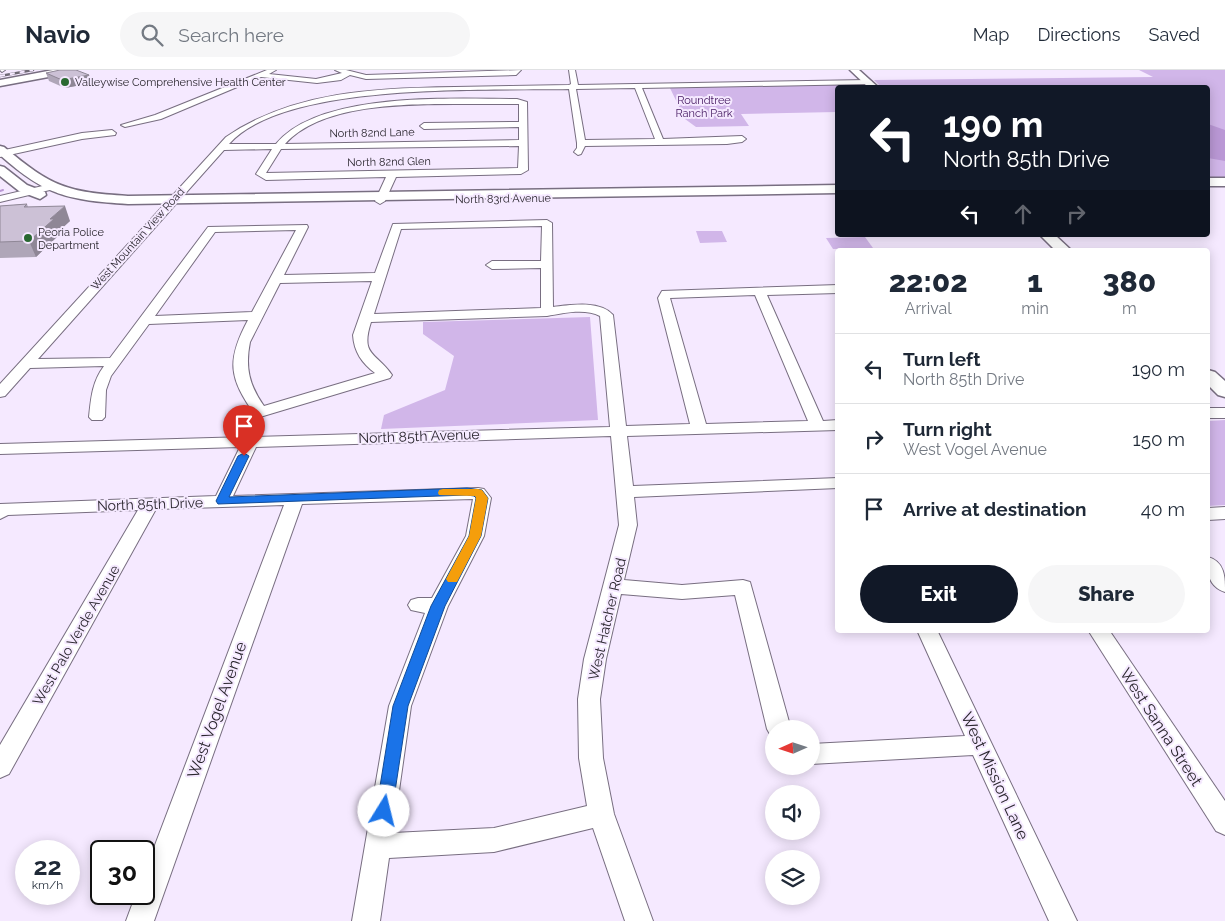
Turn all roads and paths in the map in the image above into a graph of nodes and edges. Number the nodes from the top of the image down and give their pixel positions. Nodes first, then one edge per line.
1 (53, 70) edge
2 (70, 70) edge
3 (273, 70) edge
4 (338, 70) edge
5 (518, 70) edge
6 (572, 70) edge
7 (854, 70) edge
8 (433, 72) edge
9 (349, 74) junction
10 (260, 75) junction
11 (669, 76) dead end
12 (0, 81) edge
13 (672, 84) junction
14 (637, 85) junction
15 (871, 85) edge
16 (573, 86) junction
17 (158, 117) junction
18 (523, 124) junction
19 (125, 125) junction
20 (424, 126) dead end
21 (135, 128) junction
22 (109, 131) junction
23 (742, 139) dead end
24 (523, 142) junction
25 (660, 142) junction
26 (280, 146) junction
27 (222, 147) junction
28 (2, 152) edge
29 (0, 170) edge
30 (396, 175) junction
31 (1210, 182) edge
32 (1225, 182) edge
33 (49, 186) junction
34 (1210, 187) edge
35 (1225, 187) edge
36 (835, 189) edge
37 (29, 191) junction
38 (818, 191) junction
39 (835, 193) edge
40 (0, 198) edge
41 (386, 199) junction
42 (93, 201) junction
43 (171, 203) junction
44 (1049, 237) edge
45 (1062, 248) edge
46 (548, 264) junction
47 (492, 265) dead end
48 (381, 277) junction
49 (276, 280) junction
50 (835, 289) edge
51 (759, 291) junction
52 (547, 312) junction
53 (257, 316) junction
54 (366, 318) junction
55 (144, 320) junction
56 (115, 359) junction
57 (29, 361) junction
58 (1210, 378) edge
59 (1225, 391) edge
60 (0, 393) edge
61 (1225, 413) edge
62 (1210, 414) edge
63 (97, 417) dead end
64 (817, 425) junction
65 (835, 425) edge
66 (699, 429) junction
67 (618, 431) junction
68 (251, 441) junction
69 (0, 449) edge
70 (835, 484) edge
71 (626, 492) junction
72 (295, 499) junction
73 (222, 501) junction
74 (151, 504) junction
75 (2, 511) edge
76 (1225, 513) edge
77 (1210, 514) edge
78 (1210, 566) edge
79 (1225, 585) edge
80 (614, 586) junction
81 (928, 633) edge
82 (1100, 633) edge
83 (777, 720) edge
84 (980, 745) junction
85 (820, 754) edge
86 (0, 767) edge
87 (601, 814) junction
88 (1225, 823) edge
89 (378, 846) junction
90 (140, 921) edge
91 (366, 921) edge
92 (639, 921) edge
93 (1063, 921) edge

1 - 12 highway
2 - 12 highway
3 - 10 street
4 - 9 street
5 - 8 street
6 - 16 street
7 - 15 main road
8 - 9 street
9 - 10 street
10 - 17 street
11 - 13 street
13 - 14 street, West Mountain View Road
13 - 15 street, West Mountain View Road
14 - 16 street, West Mountain View Road
14 - 25 street
16 - 25 street
16 - 27 street, West Mountain View Road
17 - 19 street
17 - 21 street
18 - 20 street
18 - 24 street
18 - 26 street
19 - 21 street
19 - 22 street
21 - 22 street
22 - 28 street
23 - 25 street
24 - 26 street, North 82nd Lane
24 - 30 street, North 82nd Glen
26 - 27 street, North 82nd Lane
26 - 30 street, North 82nd Glen
27 - 43 street, West Mountain View Road
28 - 33 main road
29 - 37 main road
30 - 41 street
31 - 32 main road
33 - 37 street
33 - 42 main road
34 - 35 main road
36 - 38 main road, North 83rd Avenue
37 - 40 street
37 - 42 main road
38 - 39 main road, North 83rd Avenue
38 - 41 main road, North 83rd Avenue
41 - 43 main road, North 83rd Avenue
42 - 43 main road, North 83rd Avenue
43 - 57 street, West Mountain View Road
44 - 45 main road
46 - 47 street
46 - 48 street
46 - 52 street
48 - 49 street
48 - 54 street
49 - 53 street
49 - 55 street
50 - 51 street
51 - 64 street
51 - 66 street
52 - 54 street
52 - 67 street, West Hatcher Road
53 - 54 street
53 - 55 street
55 - 56 street
56 - 57 street
56 - 63 street
57 - 60 street, West Mountain View Road
58 - 59 main road
61 - 62 street
64 - 65 street, North 85th Avenue
64 - 66 street, North 85th Avenue
66 - 67 street, North 85th Avenue
67 - 68 street, North 85th Avenue
67 - 71 street, West Hatcher Road
68 - 69 street, North 85th Avenue
68 - 73 street
70 - 71 street
71 - 80 street, West Hatcher Road
72 - 73 street, North 85th Drive
72 - 89 street, North 85th Drive
72 - 90 street, West Vogel Avenue
73 - 74 street, North 85th Drive
74 - 75 street, North 85th Drive
74 - 86 street, West Palo Verde Avenue
76 - 77 street
78 - 79 street
80 - 83 street
80 - 87 street, West Hatcher Road
81 - 84 street, West Mission Lane
82 - 88 street, West Sanna Street
84 - 85 street
84 - 93 street, West Mission Lane
87 - 89 street
87 - 92 street, West Hatcher Road
89 - 91 street

